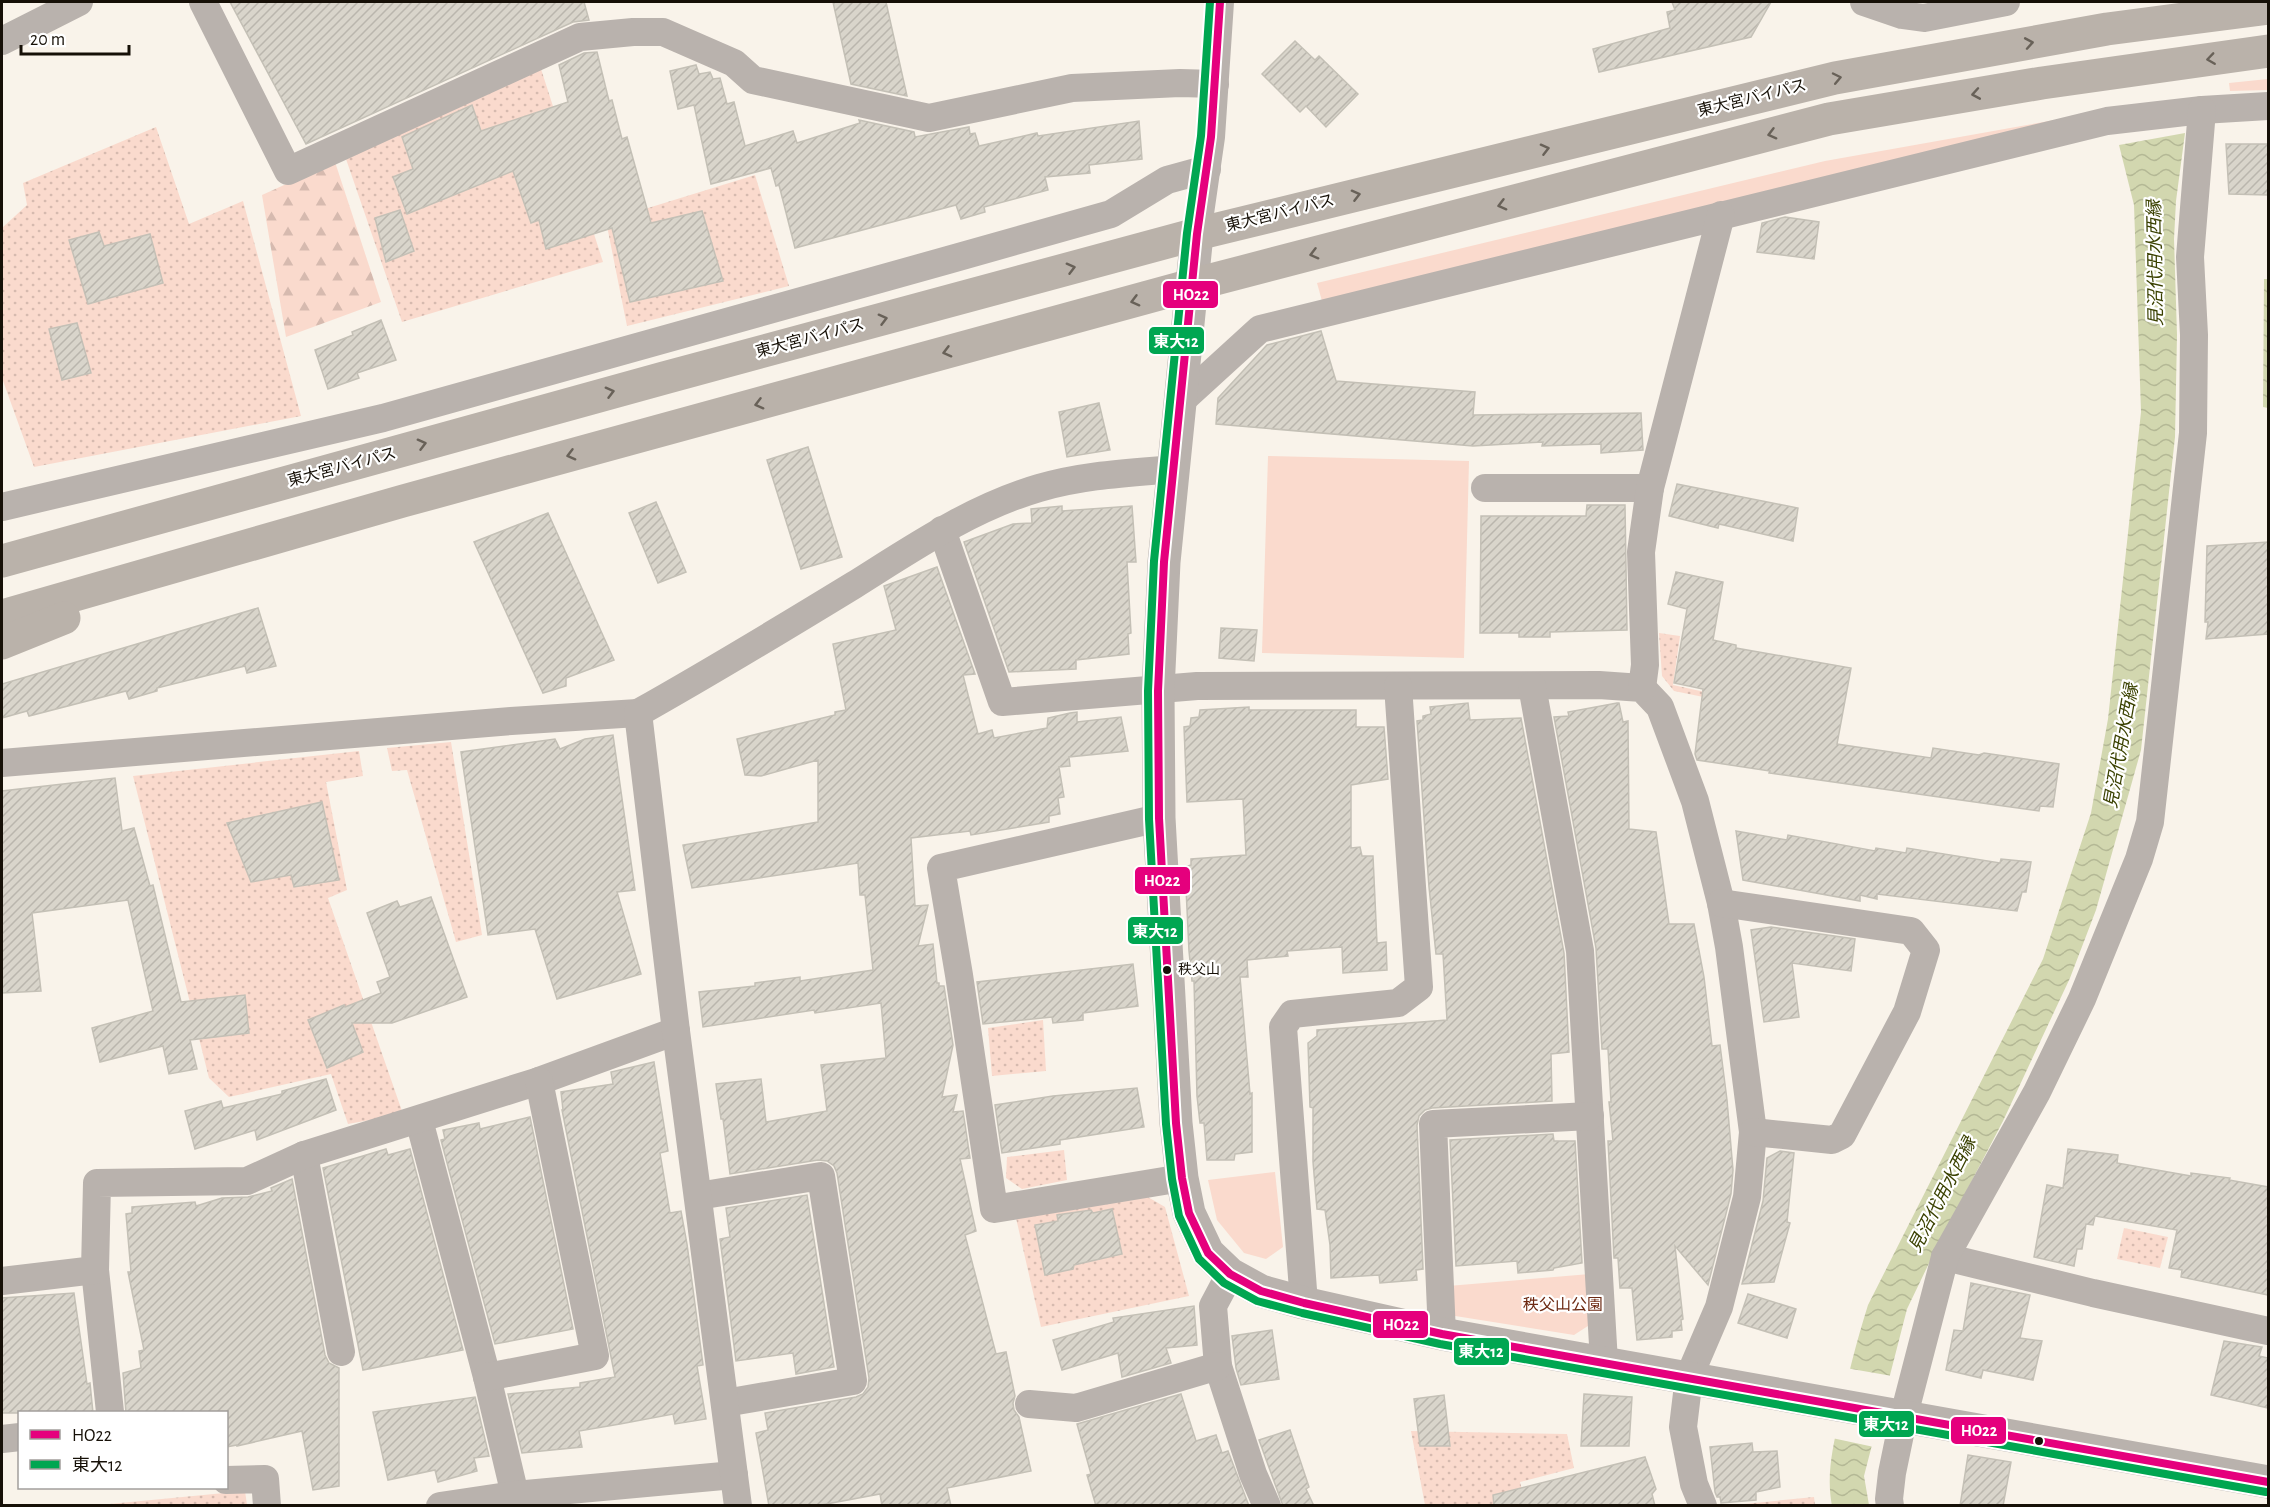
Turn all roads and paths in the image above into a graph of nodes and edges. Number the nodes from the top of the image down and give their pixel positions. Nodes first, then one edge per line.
1 (79, 2) edge
2 (203, 2) edge
3 (1220, 2) edge
4 (1864, 2) edge
5 (2006, 2) edge
6 (2268, 8) edge
7 (2, 41) edge
8 (2268, 51) edge
9 (1215, 84) junction
10 (2268, 106) edge
11 (2202, 110) junction
12 (1207, 169) junction
13 (1721, 215) junction
14 (1197, 234) junction
15 (1192, 285) junction
16 (1180, 402) junction
17 (1174, 469) junction
18 (1485, 488) dead end
19 (1650, 488) junction
20 (235, 496) junction
21 (2, 507) edge
22 (942, 530) junction
23 (2, 543) edge
24 (247, 546) junction
25 (2, 561) edge
26 (2, 616) edge
27 (2, 643) edge
28 (1398, 686) junction
29 (1532, 686) junction
30 (1642, 688) junction
31 (1158, 690) junction
32 (638, 713) junction
33 (2, 763) edge
34 (1159, 818) junction
35 (1721, 903) junction
36 (676, 1031) junction
37 (539, 1081) junction
38 (1590, 1116) junction
39 (419, 1120) junction
40 (1753, 1132) junction
41 (304, 1155) junction
42 (1182, 1178) junction
43 (698, 1196) junction
44 (1945, 1257) junction
45 (95, 1270) junction
46 (1230, 1274) junction
47 (2, 1281) edge
48 (1304, 1303) junction
49 (2268, 1331) edge
50 (1442, 1334) junction
51 (341, 1352) dead end
52 (1604, 1362) junction
53 (1218, 1366) junction
54 (487, 1377) junction
55 (1689, 1377) junction
56 (725, 1403) junction
57 (1029, 1404) dead end
58 (110, 1411) edge
59 (1896, 1414) junction
60 (18, 1437) edge
61 (2, 1438) edge
62 (734, 1475) junction
63 (228, 1480) edge
64 (2268, 1482) edge
65 (515, 1495) junction
66 (267, 1506) edge
67 (440, 1506) edge
68 (738, 1506) edge
69 (1267, 1506) edge
70 (1703, 1506) edge
71 (1890, 1506) edge

1 - 7 street
2 - 9 street
3 - 9 street
4 - 5 street
14 -> 6 highway, 東大宮バイパス
8 -> 15 highway
9 - 12 street
10 - 11 street
11 - 13 street
11 - 44 street
12 - 14 street
12 - 21 street
13 - 16 street
13 - 19 street
14 - 15 street
20 -> 14 highway, 東大宮バイパス
15 - 16 street
15 -> 24 highway
16 - 17 street
17 - 22 street
17 - 31 street
18 - 19 street
19 - 30 street
20 - 23 highway, 東大宮バイパス
20 - 25 highway, 東大宮バイパス
22 - 31 street
22 - 32 street
24 - 26 highway
24 - 27 highway
28 - 29 street
28 - 31 street
28 - 48 street
29 - 30 street
29 - 38 street
30 - 35 street
31 - 34 street
32 - 33 street
32 - 36 street
34 - 42 street
34 - 42 street
35 - 40 street
35 - 40 street
36 - 37 street
36 - 43 street
37 - 39 street
37 - 54 street
38 - 50 street
38 - 52 street
39 - 41 street
39 - 54 street
40 - 55 street
41 - 45 street
41 - 51 street
42 - 46 street
43 - 56 street
43 - 56 street
44 - 49 street
44 - 59 street
45 - 47 street
45 - 58 street
46 - 48 street
46 - 53 street
48 - 50 street
50 - 52 street
52 - 55 street
53 - 57 street
53 - 69 street
54 - 65 street
55 - 59 street
55 - 70 street
56 - 62 street
59 - 64 street
59 - 71 street
60 - 61 street
62 - 65 street
62 - 68 street
63 - 66 street
65 - 67 street

